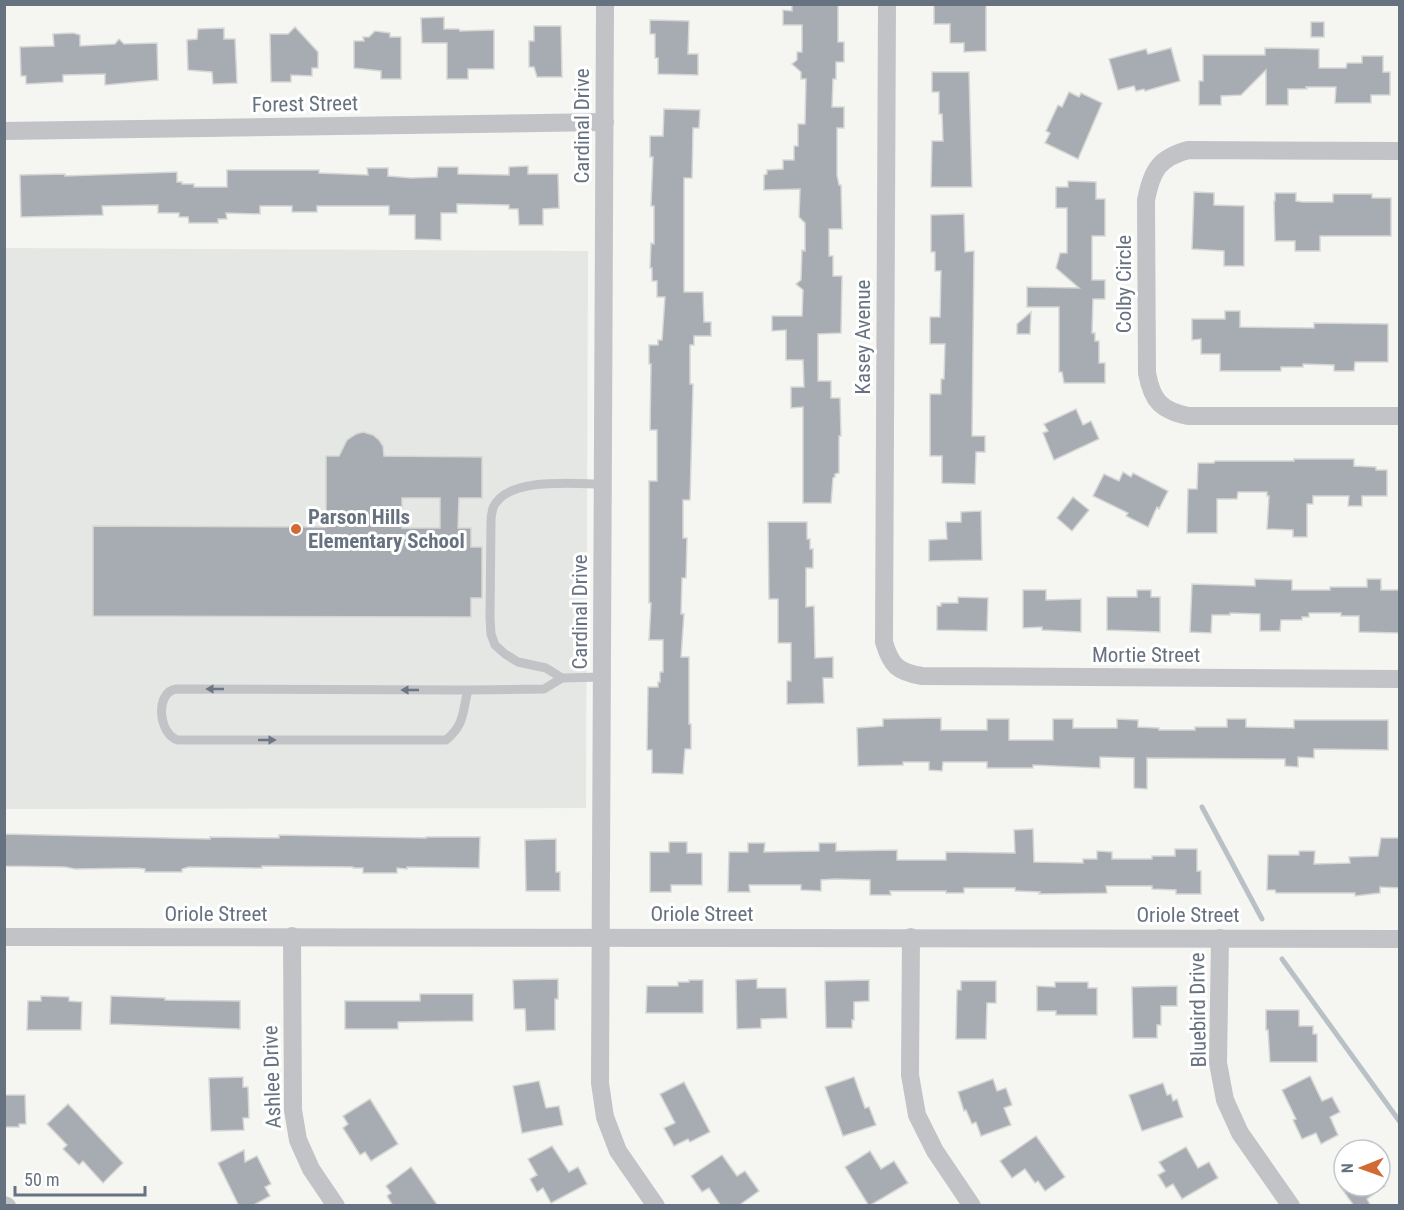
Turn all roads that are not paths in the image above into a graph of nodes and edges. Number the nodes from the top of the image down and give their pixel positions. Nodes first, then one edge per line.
1 (605, 4) edge
2 (887, 4) edge
3 (605, 122) junction
4 (4, 131) edge
5 (1400, 151) edge
6 (1400, 416) edge
7 (603, 484) junction
8 (895, 667) joint
9 (602, 677) junction
10 (562, 678) junction
11 (1400, 679) edge
12 (468, 690) junction
13 (292, 936) junction
14 (601, 936) junction
15 (4, 937) edge
16 (912, 937) junction
17 (1220, 938) junction
18 (1400, 939) edge
19 (336, 1206) edge
20 (656, 1206) edge
21 (972, 1206) edge
22 (1291, 1206) edge

1 - 3 street, Cardinal Drive
2 - 8 street, Kasey Avenue
3 - 4 street, Forest Street
3 - 7 street, Cardinal Drive
5 - 6 street, Colby Circle
7 - 9 street, Cardinal Drive
7 - 10 lane
8 - 11 street, Mortie Street
9 - 10 lane
9 - 14 street, Cardinal Drive
10 - 12 lane
12 -> 12 lane
13 - 14 street, Oriole Street
13 - 15 street, Oriole Street
13 - 19 street, Ashlee Drive
14 - 16 street, Oriole Street
14 - 20 street, Cardinal Drive
16 - 17 street, Oriole Street
16 - 21 street
17 - 18 street, Oriole Street
17 - 22 street, Bluebird Drive

